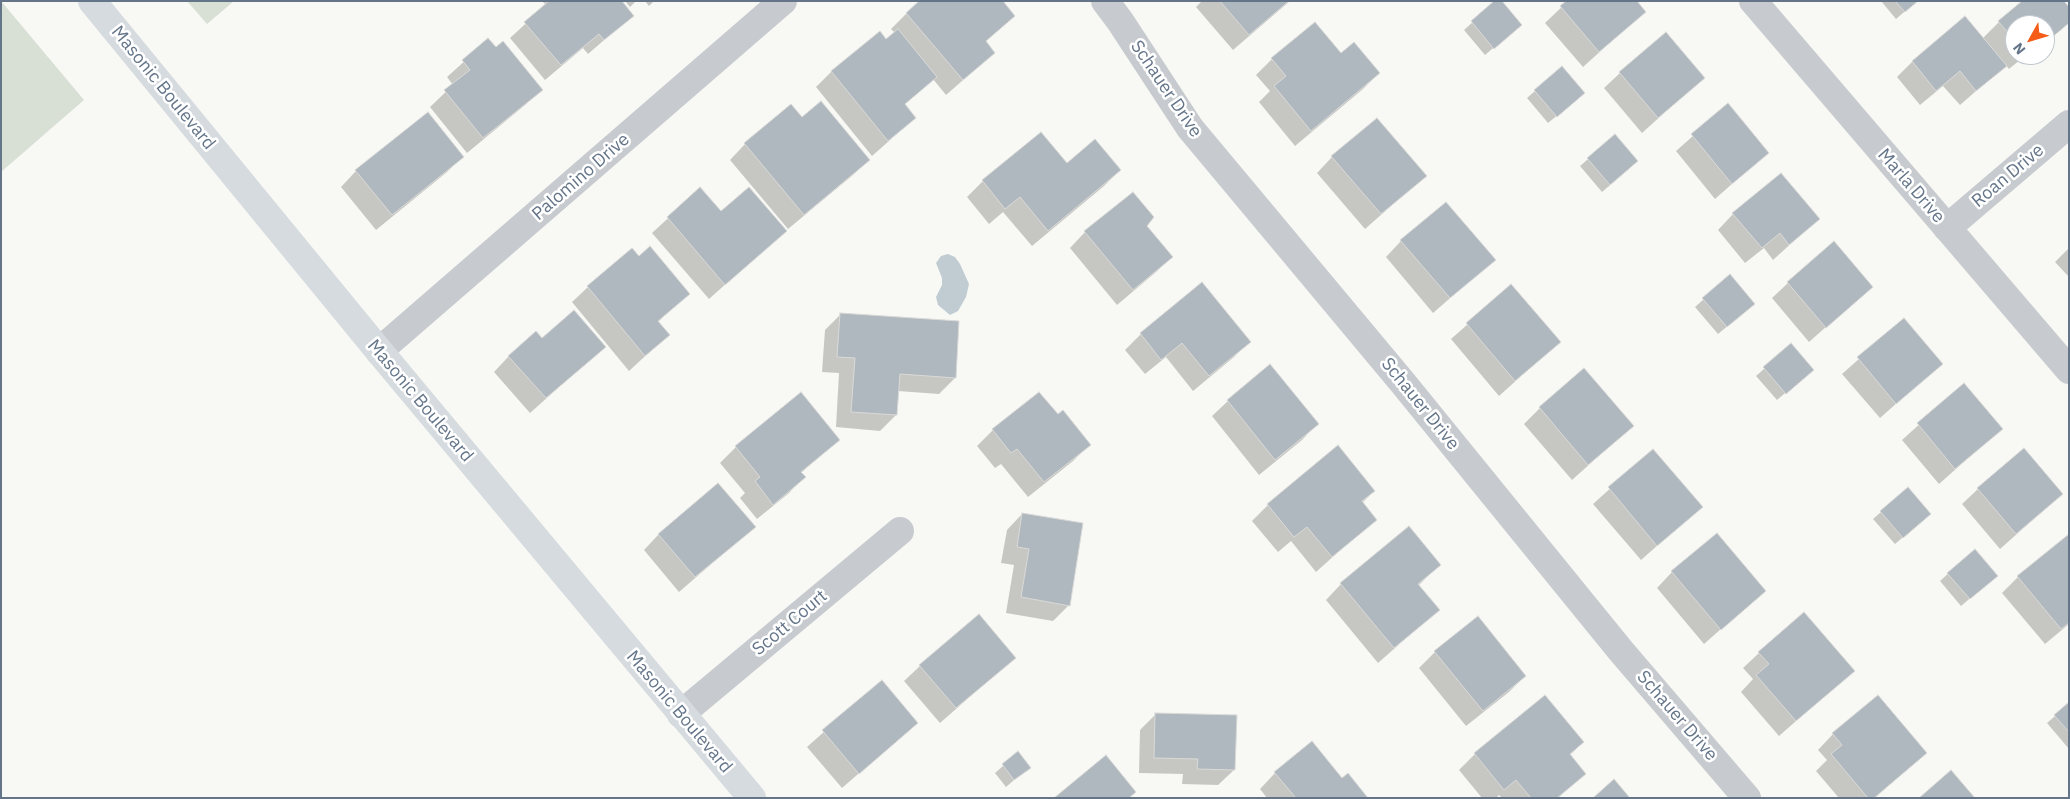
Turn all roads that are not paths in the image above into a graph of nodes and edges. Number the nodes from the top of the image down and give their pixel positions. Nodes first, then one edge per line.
1 (92, 1) edge
2 (783, 1) edge
3 (1105, 1) edge
4 (1753, 1) edge
5 (2069, 124) edge
6 (1947, 228) junction
7 (379, 352) junction
8 (2069, 370) edge
9 (900, 531) dead end
10 (681, 714) junction
11 (752, 798) edge
12 (1747, 798) edge

1 - 7 street, Masonic Boulevard
2 - 7 street, Palomino Drive
3 - 12 street, Schauer Drive
4 - 6 street, Marla Drive
5 - 6 street, Roan Drive
6 - 8 street, Marla Drive
7 - 10 street, Masonic Boulevard
9 - 10 street, Scott Court
10 - 11 street, Masonic Boulevard

